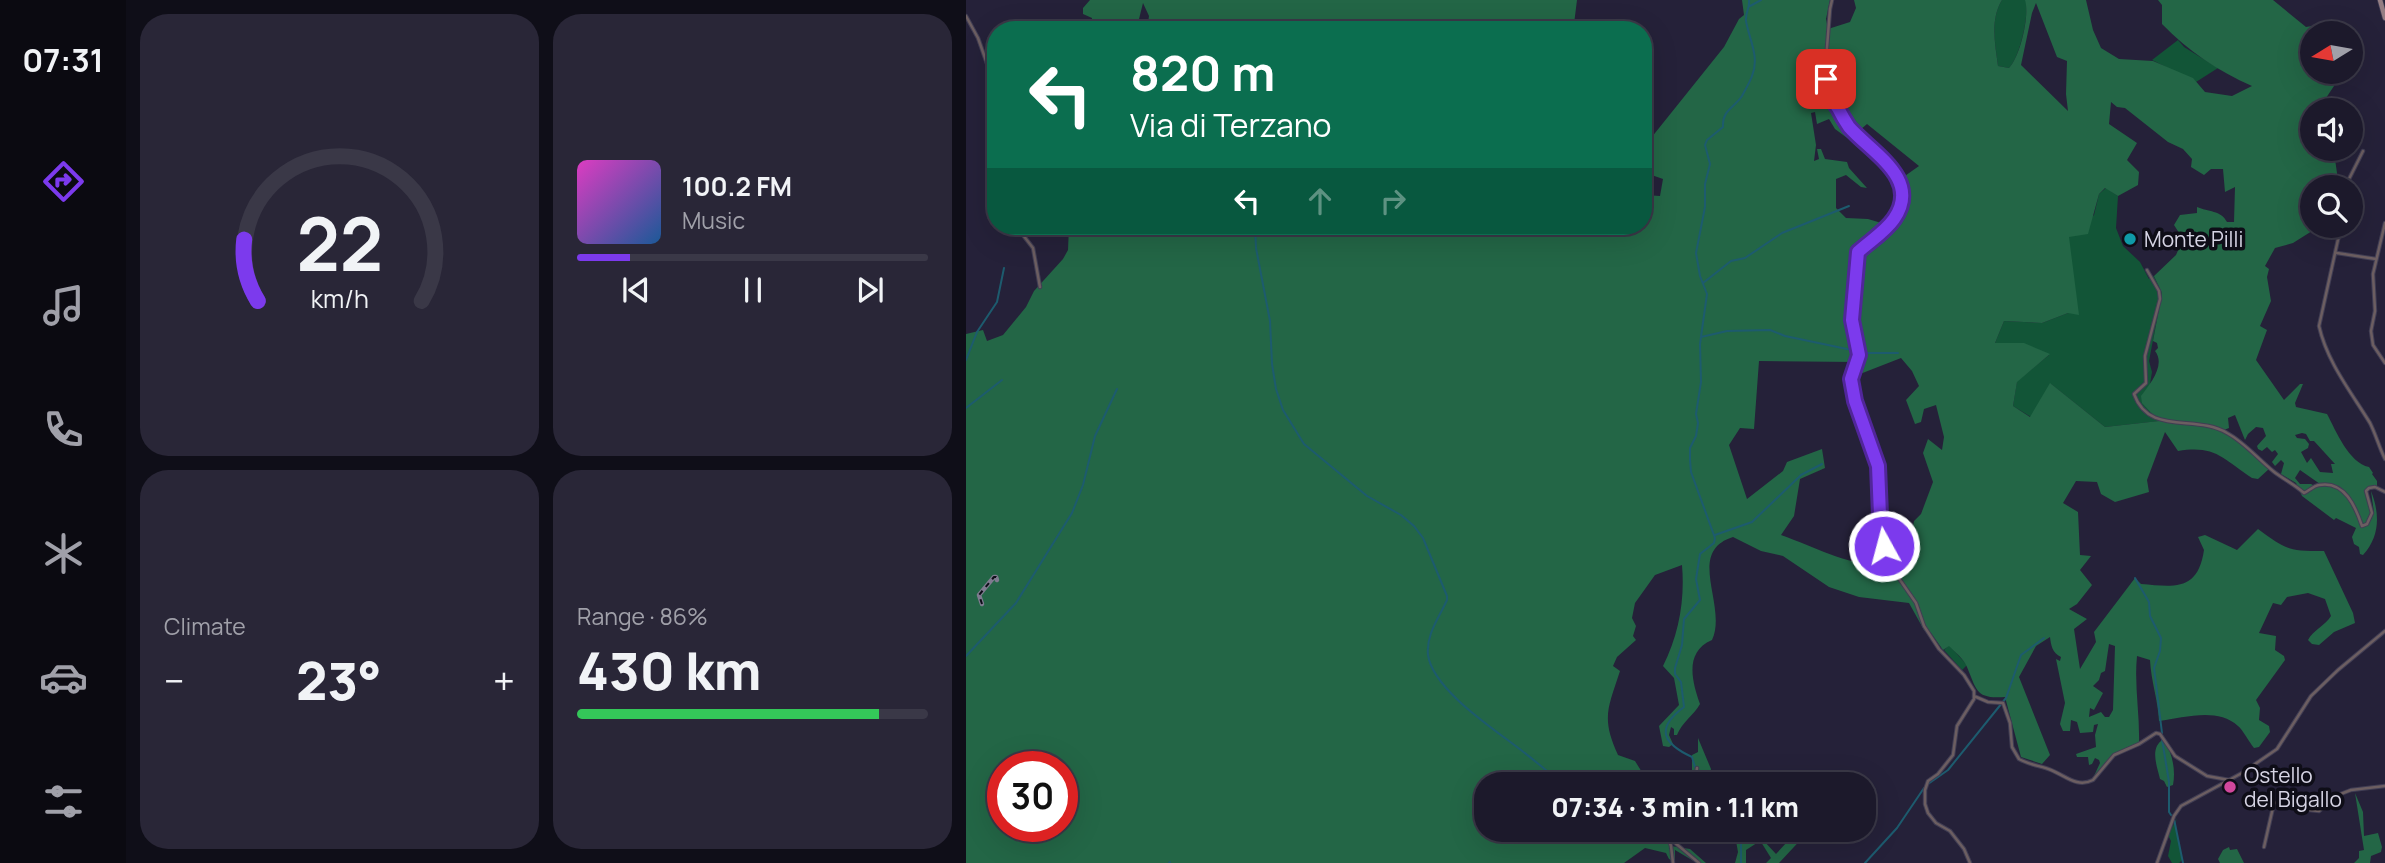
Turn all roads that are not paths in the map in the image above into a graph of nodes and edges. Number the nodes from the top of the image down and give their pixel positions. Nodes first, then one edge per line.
1 (1832, 0) edge
2 (2379, 0) edge
3 (966, 16) edge
4 (2385, 18) edge
5 (987, 64) edge
6 (2385, 223) edge
7 (1023, 235) edge
8 (2339, 238) edge
9 (2336, 252) junction
10 (2376, 259) junction
11 (2147, 270) dead end
12 (1040, 287) dead end
13 (2385, 363) edge
14 (2385, 459) edge
15 (2385, 492) edge
16 (2385, 631) edge
17 (1974, 696) junction
18 (1697, 768) dead end
19 (1696, 772) edge
20 (2229, 780) junction
21 (2385, 786) edge
22 (2264, 847) dead end
23 (1672, 863) edge
24 (1699, 863) edge
25 (1970, 863) edge
26 (2157, 863) edge

1 - 17 street
2 - 4 main road
3 - 5 street
6 - 10 street
7 - 12 street
8 - 9 street
9 - 10 street
9 - 14 street
10 - 13 street
11 - 15 street
16 - 20 street
17 - 20 street
17 - 25 street
18 - 19 street
20 - 26 street
21 - 22 street
23 - 24 street

